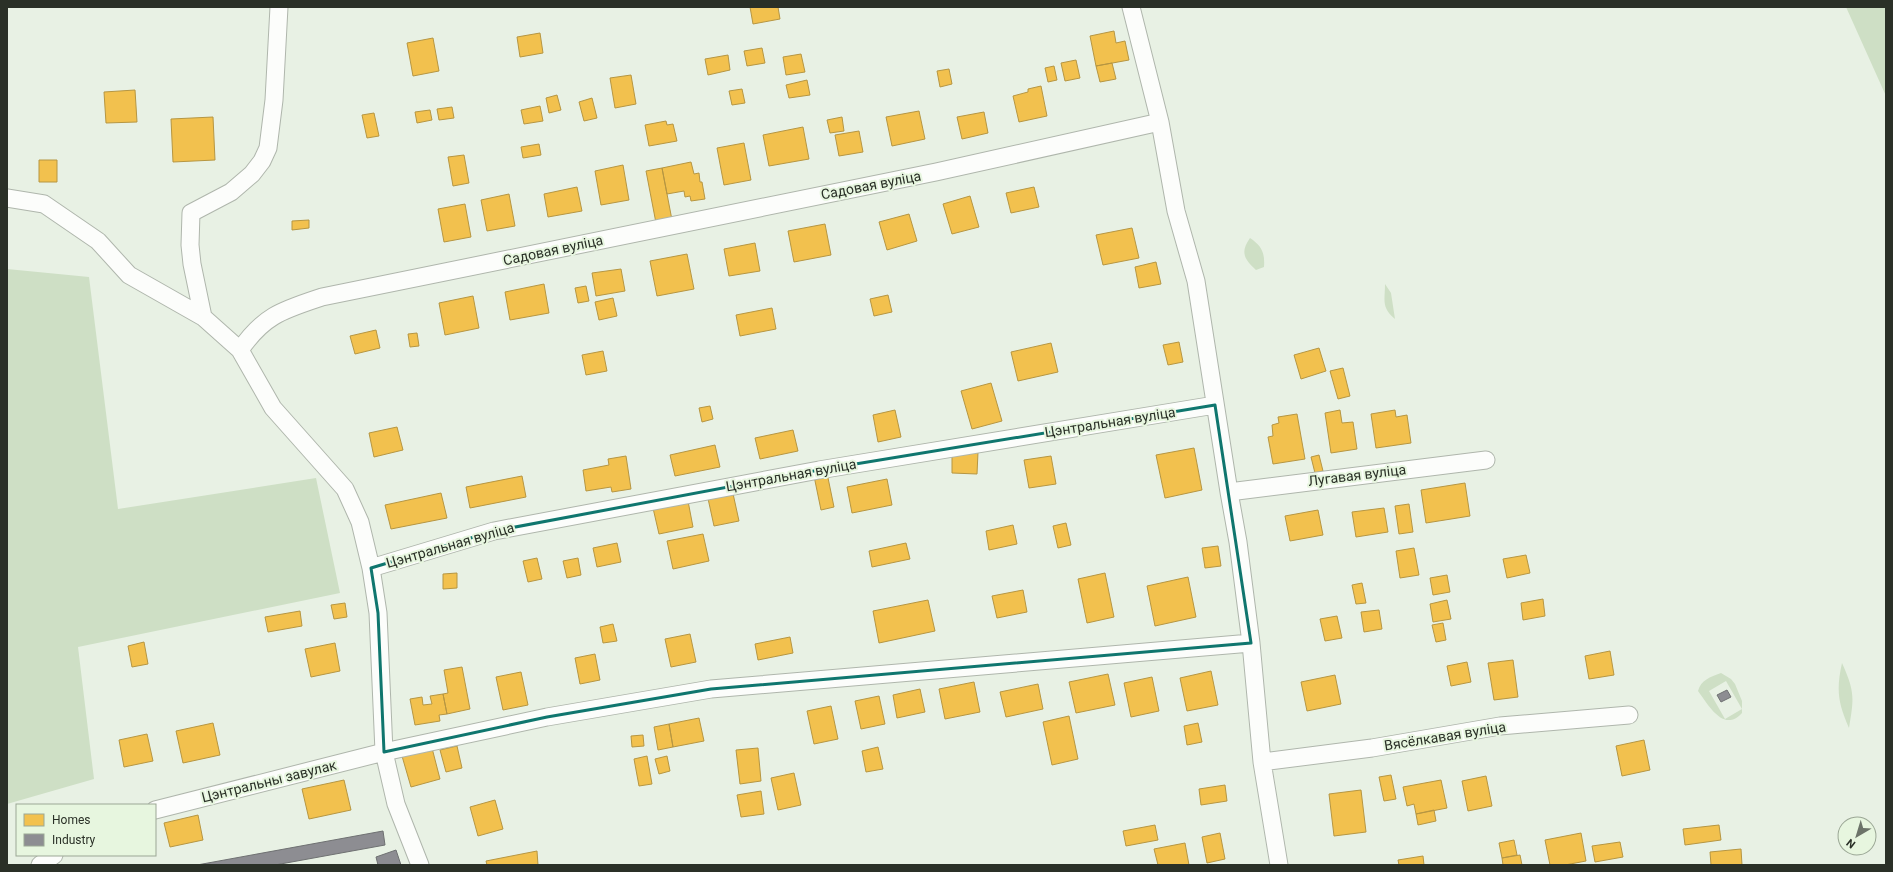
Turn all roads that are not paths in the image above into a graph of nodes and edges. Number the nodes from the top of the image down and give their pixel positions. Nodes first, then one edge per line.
1 (279, 7) edge
2 (1131, 7) edge
3 (1160, 122) junction
4 (7, 198) edge
5 (203, 317) junction
6 (240, 350) junction
7 (1215, 405) junction
8 (1486, 460) dead end
9 (1228, 492) junction
10 (371, 568) junction
11 (1251, 643) junction
12 (1628, 715) dead end
13 (384, 752) junction
14 (1262, 762) junction
15 (156, 810) edge
16 (53, 856) edge
17 (40, 865) edge
18 (420, 865) edge
19 (1279, 865) edge

1 - 5 street
2 - 3 street
3 - 6 street, Садовая вуліца
3 - 7 street
4 - 5 street
5 - 6 street
6 - 10 street
7 - 9 street
7 - 10 street, Цэнтральная вуліца
8 - 9 street, Лугавая вуліца
9 - 11 street
10 - 13 street
11 - 13 street, Цэнтральны завулак
11 - 14 street
12 - 14 street, Вясёлкавая вуліца
13 - 15 street, Цэнтральны завулак
13 - 18 street
14 - 19 street
16 - 17 street

